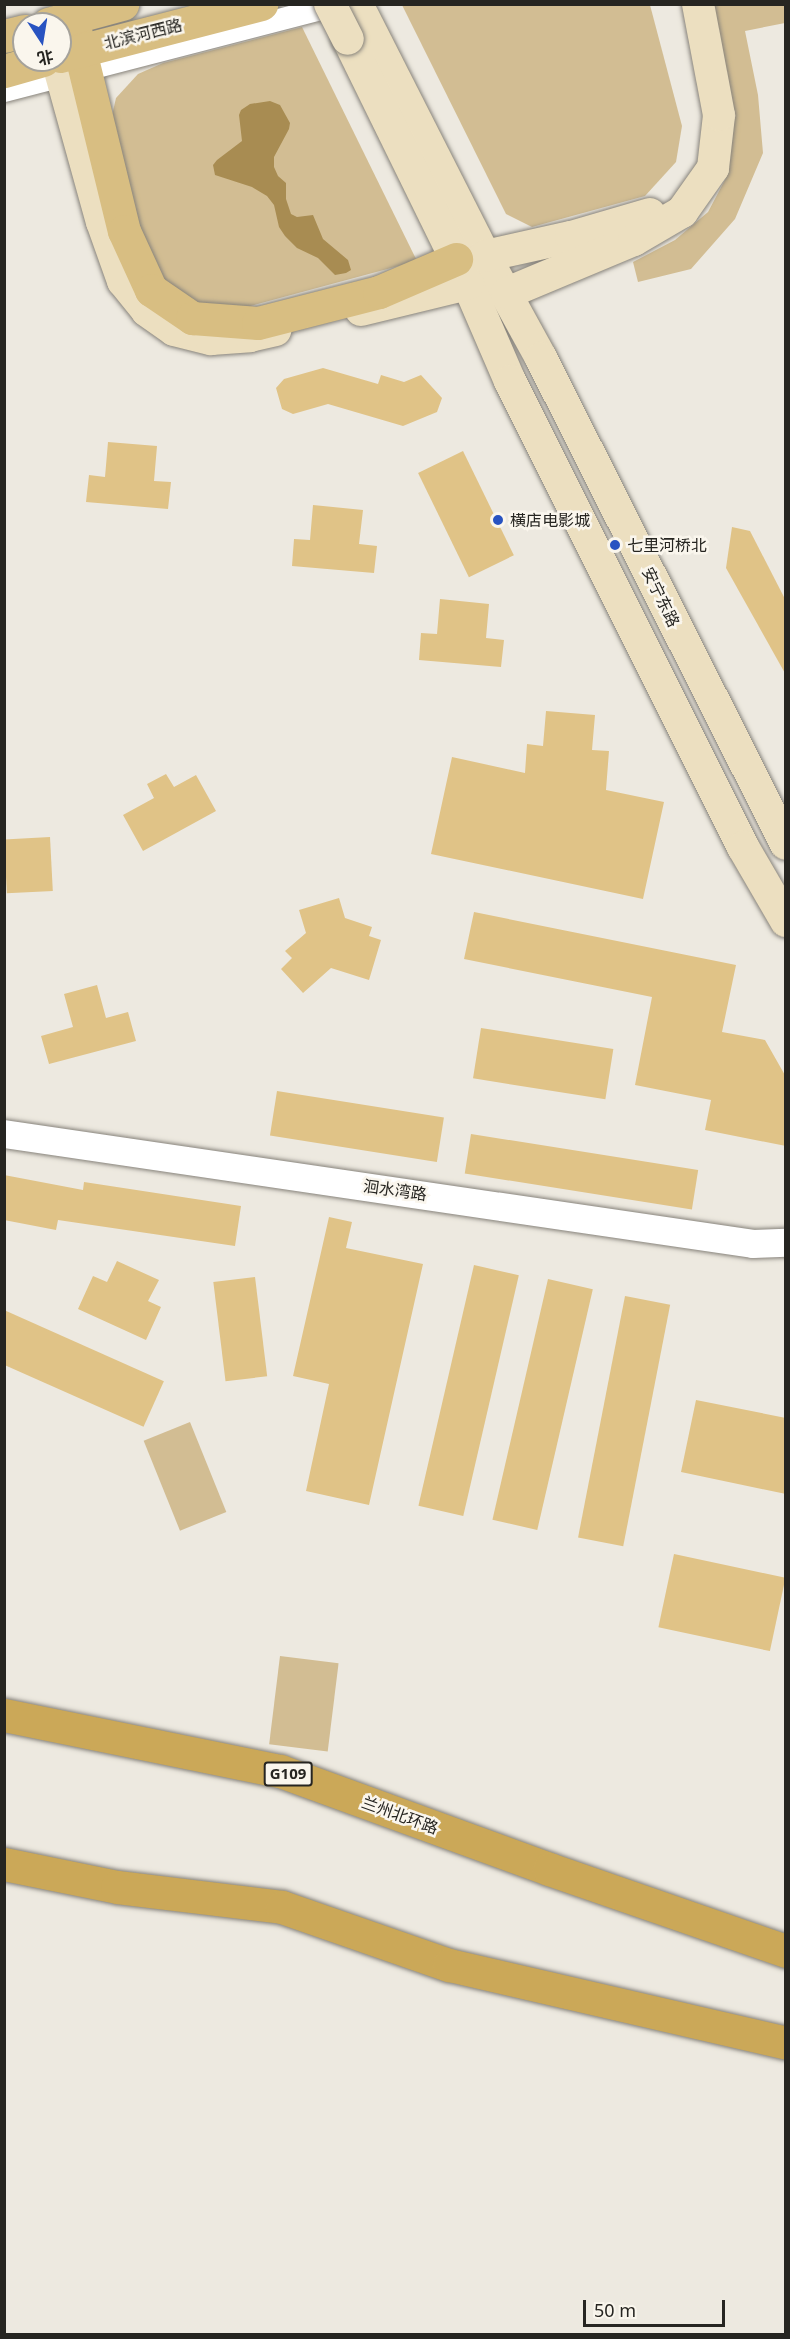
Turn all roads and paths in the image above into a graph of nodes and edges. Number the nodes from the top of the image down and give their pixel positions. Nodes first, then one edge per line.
1 (122, 4) edge
2 (261, 4) edge
3 (330, 4) edge
4 (340, 4) edge
5 (680, 4) edge
6 (698, 4) edge
7 (72, 18) edge
8 (358, 24) edge
9 (72, 60) edge
10 (72, 61) edge
11 (44, 72) edge
12 (68, 72) edge
13 (4, 91) edge
14 (470, 266) junction
15 (507, 293) junction
16 (786, 844) edge
17 (786, 921) edge
18 (4, 1134) edge
19 (786, 1244) edge
20 (4, 1715) edge
21 (4, 1864) edge
22 (786, 1951) edge
23 (786, 2043) edge

1 - 7 main road, 北滨河西路
2 - 9 main road, 北滨河西路
3 - 8 main road, bridge
4 - 10 street
5 - 14 main road
6 - 15 main road
8 - 14 main road
11 - 13 street
12 - 14 main road
14 - 15 main road, 安宁东路
14 - 17 main road
15 - 16 main road, 安宁东路
18 - 19 street, 洄水湾路
20 - 22 highway, 兰州北环路 / G109
21 - 23 highway

